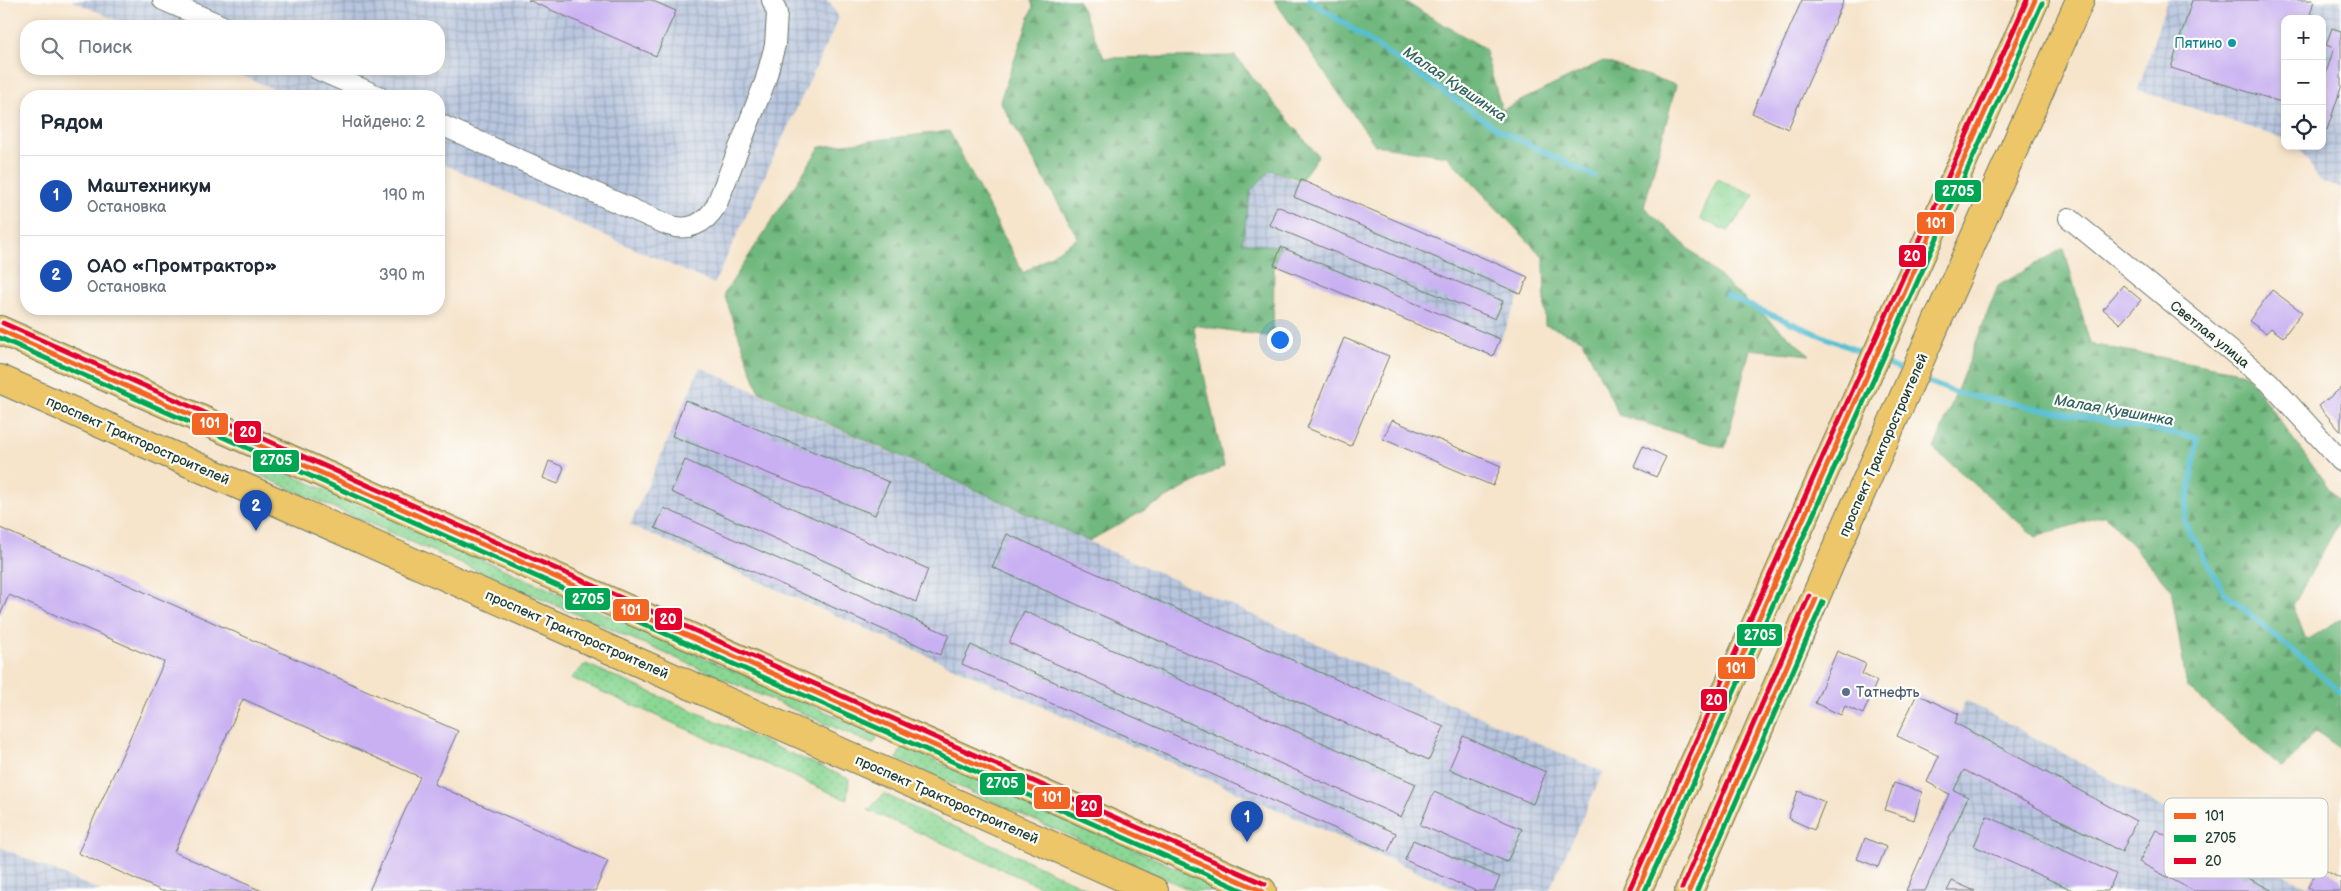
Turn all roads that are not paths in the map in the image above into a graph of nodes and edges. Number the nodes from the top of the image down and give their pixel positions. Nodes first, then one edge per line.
1 (163, 0) edge
2 (772, 0) edge
3 (2035, 0) edge
4 (2080, 0) edge
5 (209, 20) edge
6 (331, 75) edge
7 (364, 90) edge
8 (445, 127) edge
9 (2069, 218) dead end
10 (0, 330) edge
11 (0, 379) edge
12 (239, 436) junction
13 (2341, 461) edge
14 (221, 476) junction
15 (894, 727) junction
16 (876, 767) junction
17 (1154, 891) edge
18 (1262, 891) edge
19 (1637, 891) edge
20 (1689, 891) edge

1 - 5 street
2 - 8 street
3 - 19 main road
4 - 20 main road, проспект Тракторостроителей
6 - 7 street
9 - 13 street, Светлая улица
10 - 12 main road
11 - 14 main road, проспект Тракторостроителей
12 - 14 main road
12 - 15 main road
14 - 16 main road, проспект Тракторостроителей
15 - 16 main road
15 - 18 main road
16 - 17 main road, проспект Тракторостроителей

